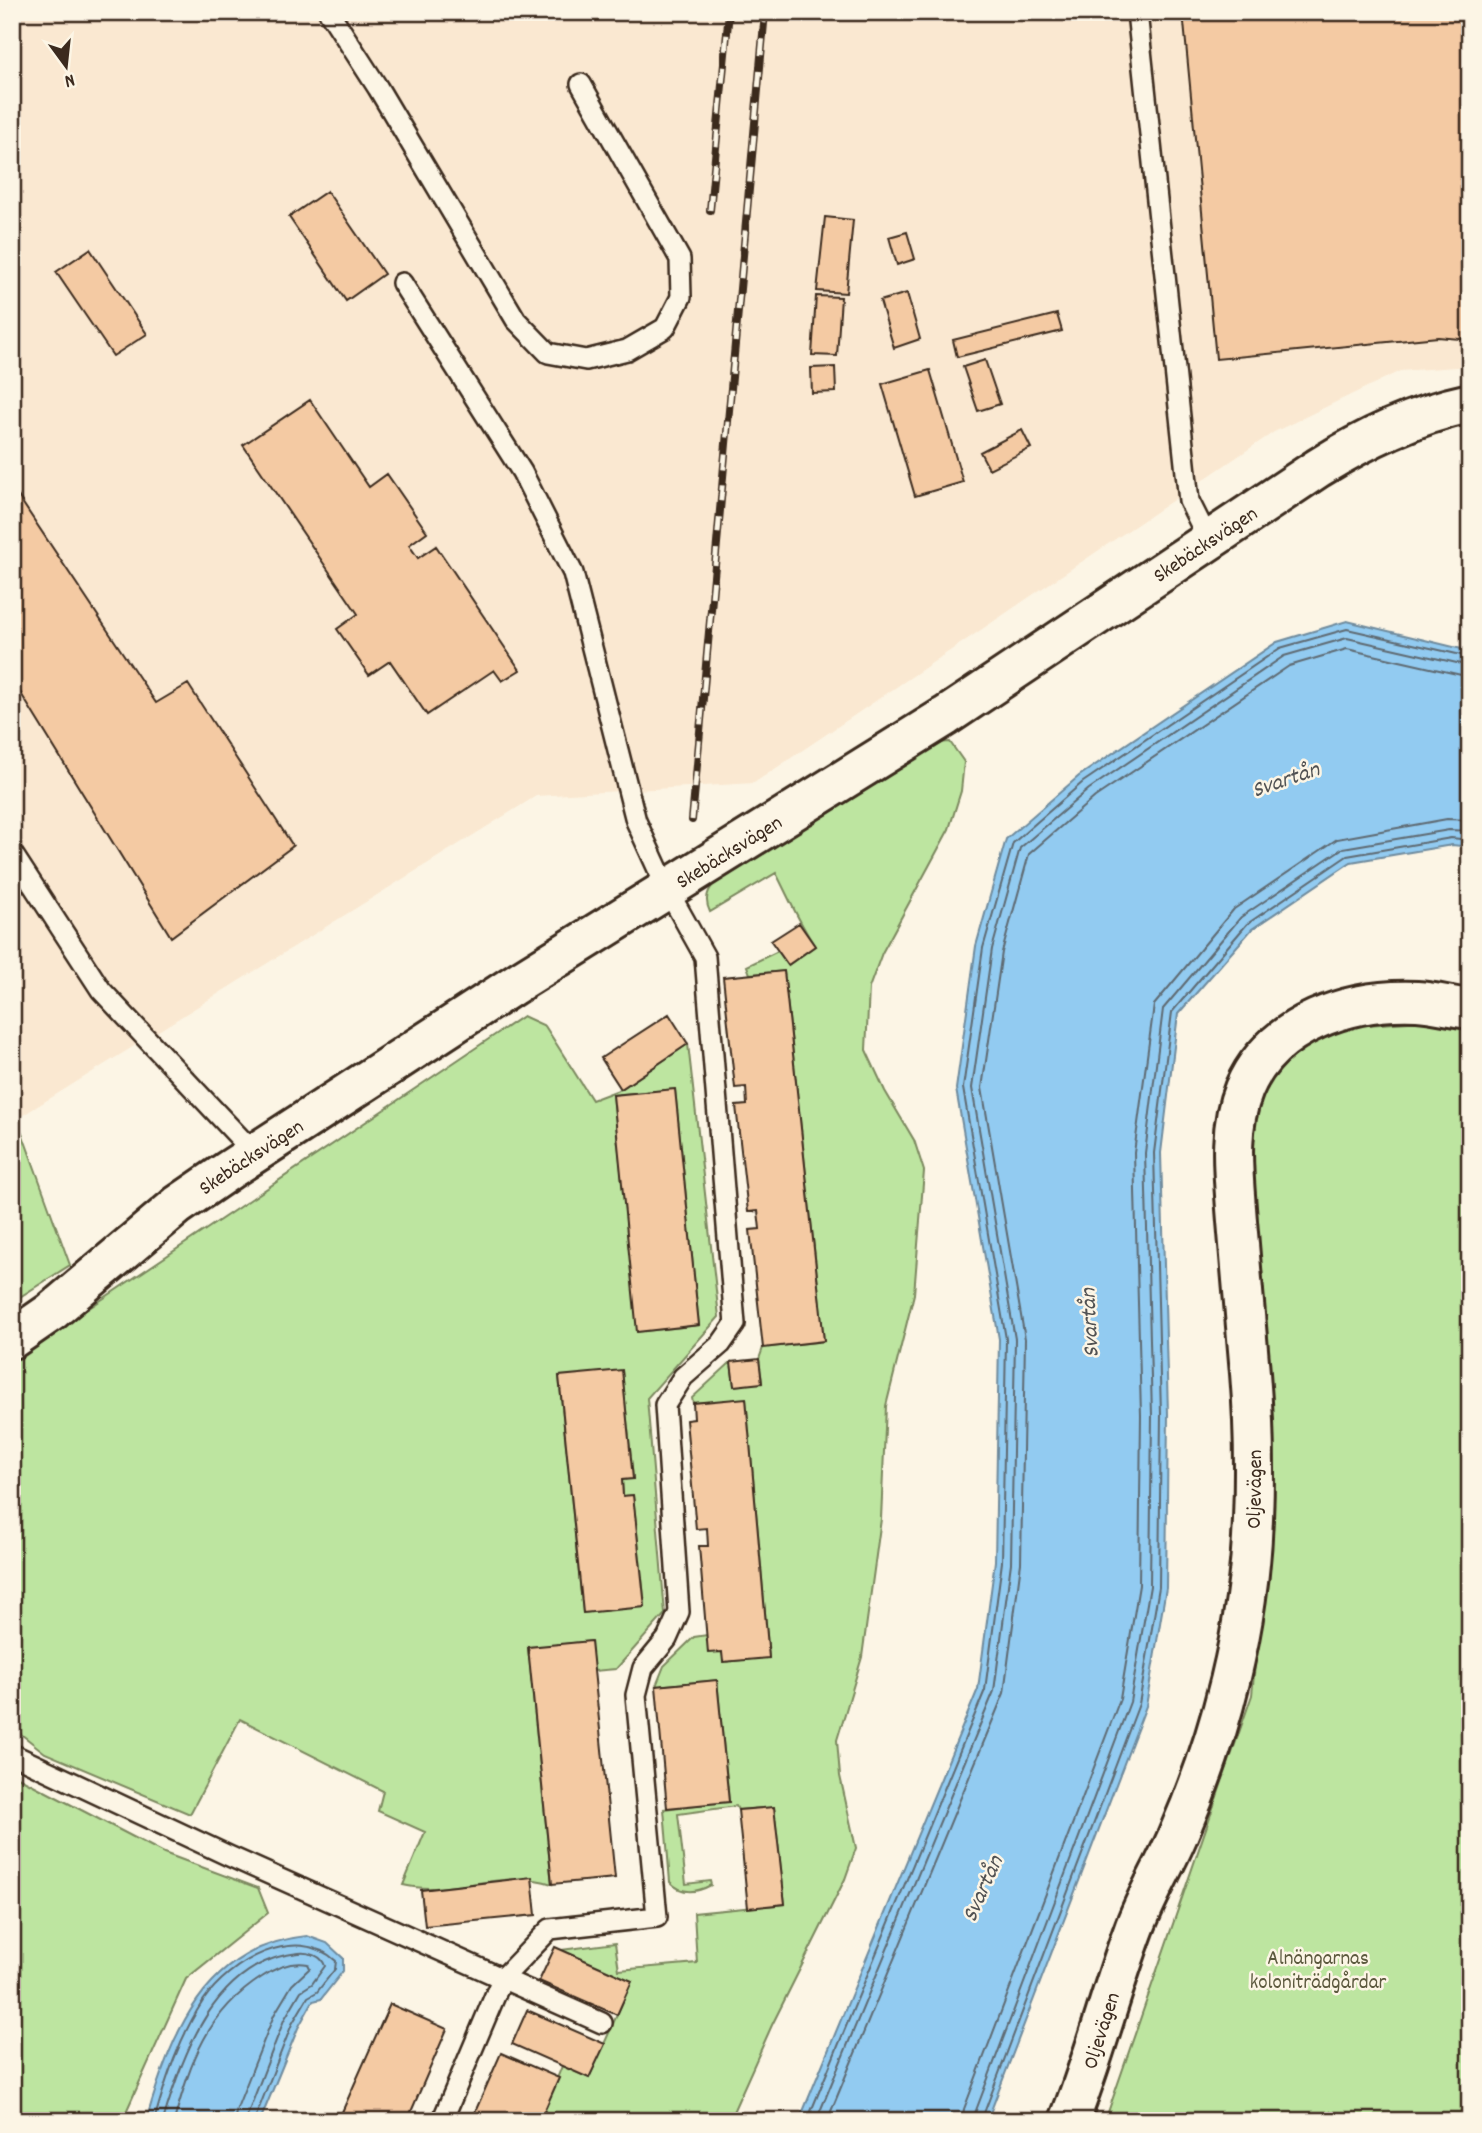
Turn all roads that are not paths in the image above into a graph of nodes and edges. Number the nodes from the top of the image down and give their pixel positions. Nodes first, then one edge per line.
1 (328, 12) edge
2 (1137, 12) edge
3 (581, 85) dead end
4 (402, 283) dead end
5 (1470, 403) edge
6 (1208, 539) junction
7 (12, 853) edge
8 (667, 889) junction
9 (1470, 1009) edge
10 (255, 1154) junction
11 (12, 1339) edge
12 (12, 1754) edge
13 (502, 1979) junction
14 (602, 2022) dead end
15 (442, 2121) edge
16 (1069, 2121) edge

1 - 3 lane
2 - 6 lane
4 - 8 lane
5 - 6 street, Skebäcksvägen
6 - 8 street, Skebäcksvägen
7 - 10 lane
8 - 10 street, Skebäcksvägen
8 - 13 lane
9 - 16 street, Oljevägen
10 - 11 street, Skebäcksvägen
12 - 13 lane
13 - 14 lane
13 - 15 lane

